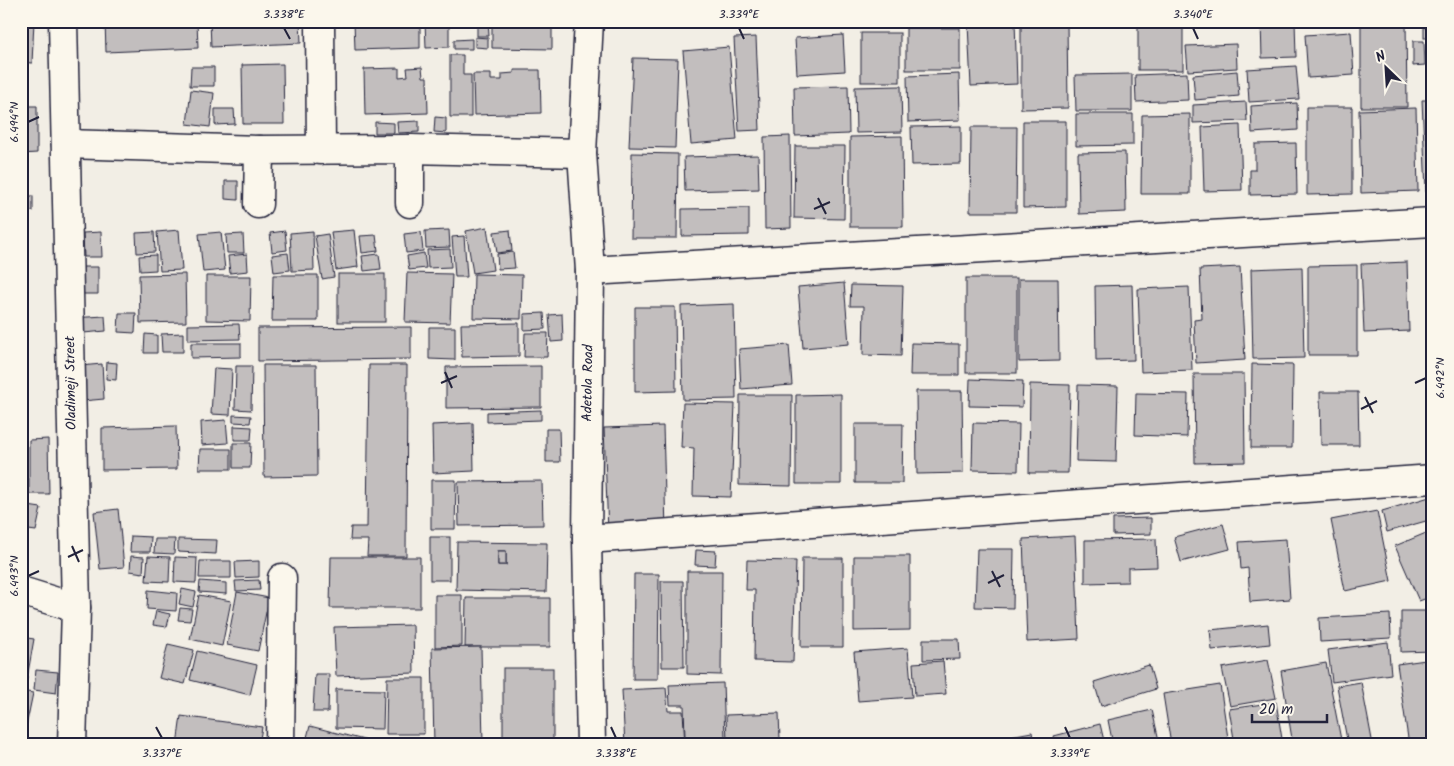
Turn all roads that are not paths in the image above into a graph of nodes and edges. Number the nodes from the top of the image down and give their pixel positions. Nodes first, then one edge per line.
1 (62, 21) edge
2 (320, 21) edge
3 (594, 22) edge
4 (66, 144) junction
5 (410, 149) junction
6 (259, 150) junction
7 (321, 150) junction
8 (582, 153) junction
9 (410, 203) dead end
10 (258, 204) dead end
11 (1433, 222) edge
12 (590, 271) junction
13 (1433, 479) edge
14 (586, 539) junction
15 (282, 578) dead end
16 (21, 591) edge
17 (76, 608) junction
18 (72, 745) edge
19 (280, 745) edge
20 (591, 745) edge

1 - 4 street, Oladimeji Street
2 - 7 street
3 - 8 street, Adetola Road
4 - 6 street
4 - 17 street, Oladimeji Street
5 - 7 street
5 - 8 street
5 - 9 street
6 - 7 street
6 - 10 street
8 - 12 street, Adetola Road
11 - 12 street
12 - 14 street, Adetola Road
13 - 14 street
14 - 20 street, Adetola Road
15 - 19 street
16 - 17 street
17 - 18 street, Oladimeji Street

